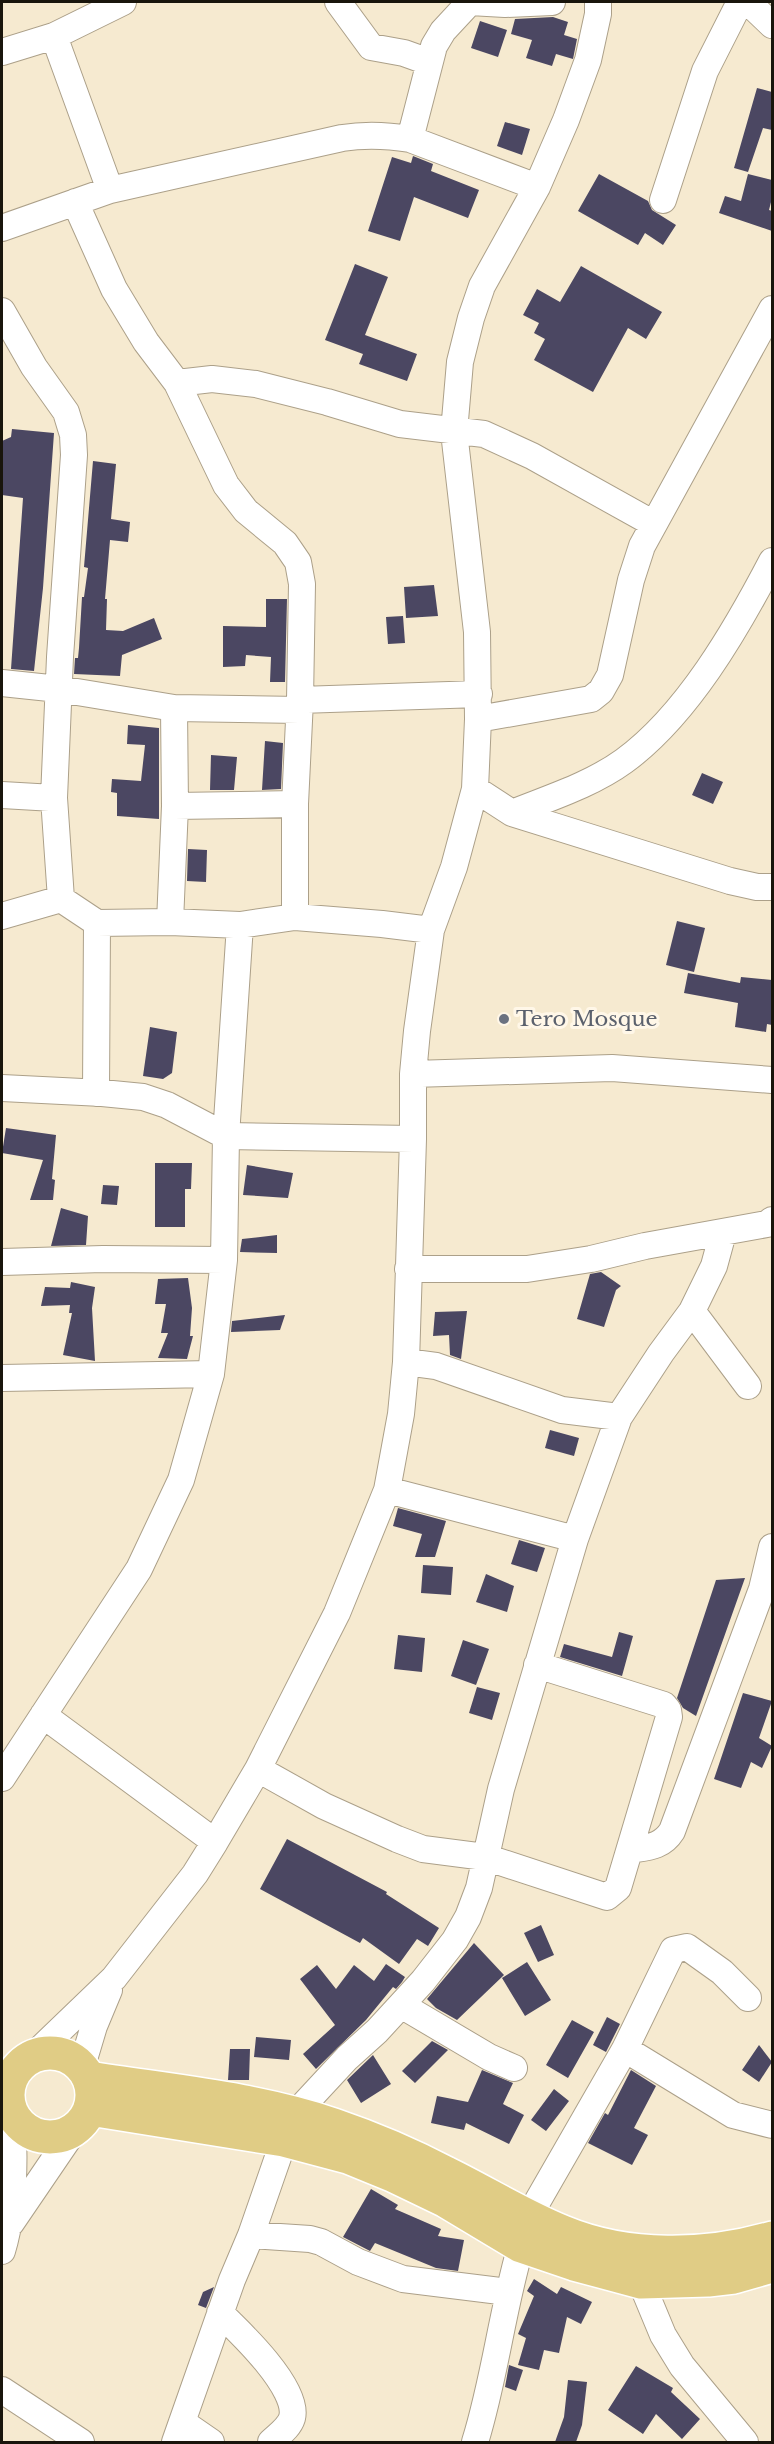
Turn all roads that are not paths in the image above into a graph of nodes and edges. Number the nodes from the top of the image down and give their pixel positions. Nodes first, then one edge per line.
1 (123, 2) edge
2 (338, 2) edge
3 (470, 2) edge
4 (552, 2) edge
5 (598, 2) edge
6 (740, 2) edge
7 (748, 2) edge
8 (772, 25) edge
9 (54, 36) junction
10 (2, 52) edge
11 (429, 62) junction
12 (410, 140) junction
13 (537, 187) junction
14 (110, 190) junction
15 (663, 200) dead end
16 (75, 202) junction
17 (2, 228) edge
18 (772, 309) edge
19 (2, 311) edge
20 (177, 383) junction
21 (454, 432) junction
22 (654, 524) junction
23 (772, 564) edge
24 (2, 683) edge
25 (59, 689) junction
26 (300, 705) junction
27 (478, 707) junction
28 (174, 708) junction
29 (475, 789) junction
30 (2, 795) edge
31 (54, 798) junction
32 (295, 804) junction
33 (175, 806) junction
34 (512, 813) junction
35 (772, 887) edge
36 (61, 899) junction
37 (2, 916) edge
38 (295, 917) junction
39 (170, 922) junction
40 (97, 923) junction
41 (240, 925) junction
42 (432, 930) junction
43 (412, 1074) junction
44 (772, 1080) edge
45 (2, 1088) edge
46 (96, 1093) junction
47 (226, 1136) junction
48 (413, 1139) junction
49 (772, 1220) edge
50 (723, 1233) junction
51 (224, 1260) junction
52 (2, 1262) edge
53 (408, 1269) junction
54 (692, 1311) junction
55 (406, 1362) junction
56 (211, 1374) junction
57 (2, 1378) edge
58 (748, 1386) dead end
59 (619, 1417) junction
60 (387, 1490) junction
61 (575, 1539) junction
62 (772, 1546) edge
63 (537, 1665) junction
64 (43, 1715) junction
65 (258, 1769) junction
66 (2, 1778) edge
67 (215, 1842) junction
68 (630, 1850) junction
69 (485, 1857) junction
70 (114, 1978) junction
71 (748, 1998) dead end
72 (401, 2005) junction
73 (625, 2049) junction
74 (17, 2066) edge
75 (514, 2068) dead end
76 (85, 2072) junction
77 (7, 2108) edge
78 (82, 2119) junction
79 (772, 2124) edge
80 (290, 2127) junction
81 (9, 2226) junction
82 (525, 2231) junction
83 (250, 2235) junction
84 (772, 2238) edge
85 (2, 2251) edge
86 (772, 2266) edge
87 (641, 2282) junction
88 (508, 2292) junction
89 (220, 2313) junction
90 (2, 2390) edge
91 (179, 2432) edge
92 (81, 2442) edge
93 (211, 2442) edge
94 (271, 2442) edge
95 (475, 2442) edge
96 (745, 2442) edge

1 - 9 street
2 - 11 street
3 - 4 street
3 - 11 street
5 - 13 street
6 - 15 street
7 - 8 street
9 - 10 street
9 - 14 street
11 - 12 street
12 - 13 street
12 - 14 street
13 - 21 street
14 - 16 street
16 - 17 street
16 - 20 street
18 - 22 street
19 - 25 street
20 - 21 street
20 - 26 street
21 - 22 street
21 - 27 street
22 - 27 street
23 - 34 street
24 - 25 street
25 - 28 street
25 - 31 street
26 - 27 street
26 - 28 street
26 - 32 street
27 - 29 street
28 - 33 street
29 - 34 street
29 - 42 street
30 - 31 street
31 - 36 street
32 - 33 street
32 - 38 street
33 - 39 street
34 - 35 street
36 - 37 street
36 - 40 street
38 - 41 street
38 - 42 street
39 - 40 street
39 - 41 street
40 - 46 street
41 - 47 street
42 - 43 street
43 - 44 street
43 - 48 street
45 - 46 street
46 - 47 street
47 - 48 street
47 - 51 street
48 - 53 street
49 - 50 street
50 - 53 street
50 - 54 street
51 - 52 street
51 - 56 street
53 - 55 street
54 - 58 street
54 - 59 street
55 - 59 street
55 - 60 street
56 - 57 street
56 - 64 street
59 - 61 street
60 - 61 street
60 - 65 street
61 - 63 street
62 - 68 street
63 - 68 street
63 - 69 street
64 - 66 street
64 - 67 street
65 - 67 street
65 - 69 street
67 - 70 street
68 - 69 street
69 - 72 street
70 - 74 street
70 - 76 street
71 - 73 street
72 - 75 street
72 - 80 street
73 - 79 street
73 - 82 street
74 - 76 main road
74 - 77 main road
76 - 78 main road
76 - 80 main road
77 - 78 main road
77 - 81 street
78 - 80 main road
78 - 81 street
80 - 82 main road
80 - 83 street
81 - 85 street
82 - 84 main road
82 - 87 main road
82 - 88 street
83 - 88 street
83 - 89 street
86 - 87 main road
87 - 96 street
88 - 95 street
89 - 91 street
89 - 94 street
90 - 92 street
91 - 93 street

